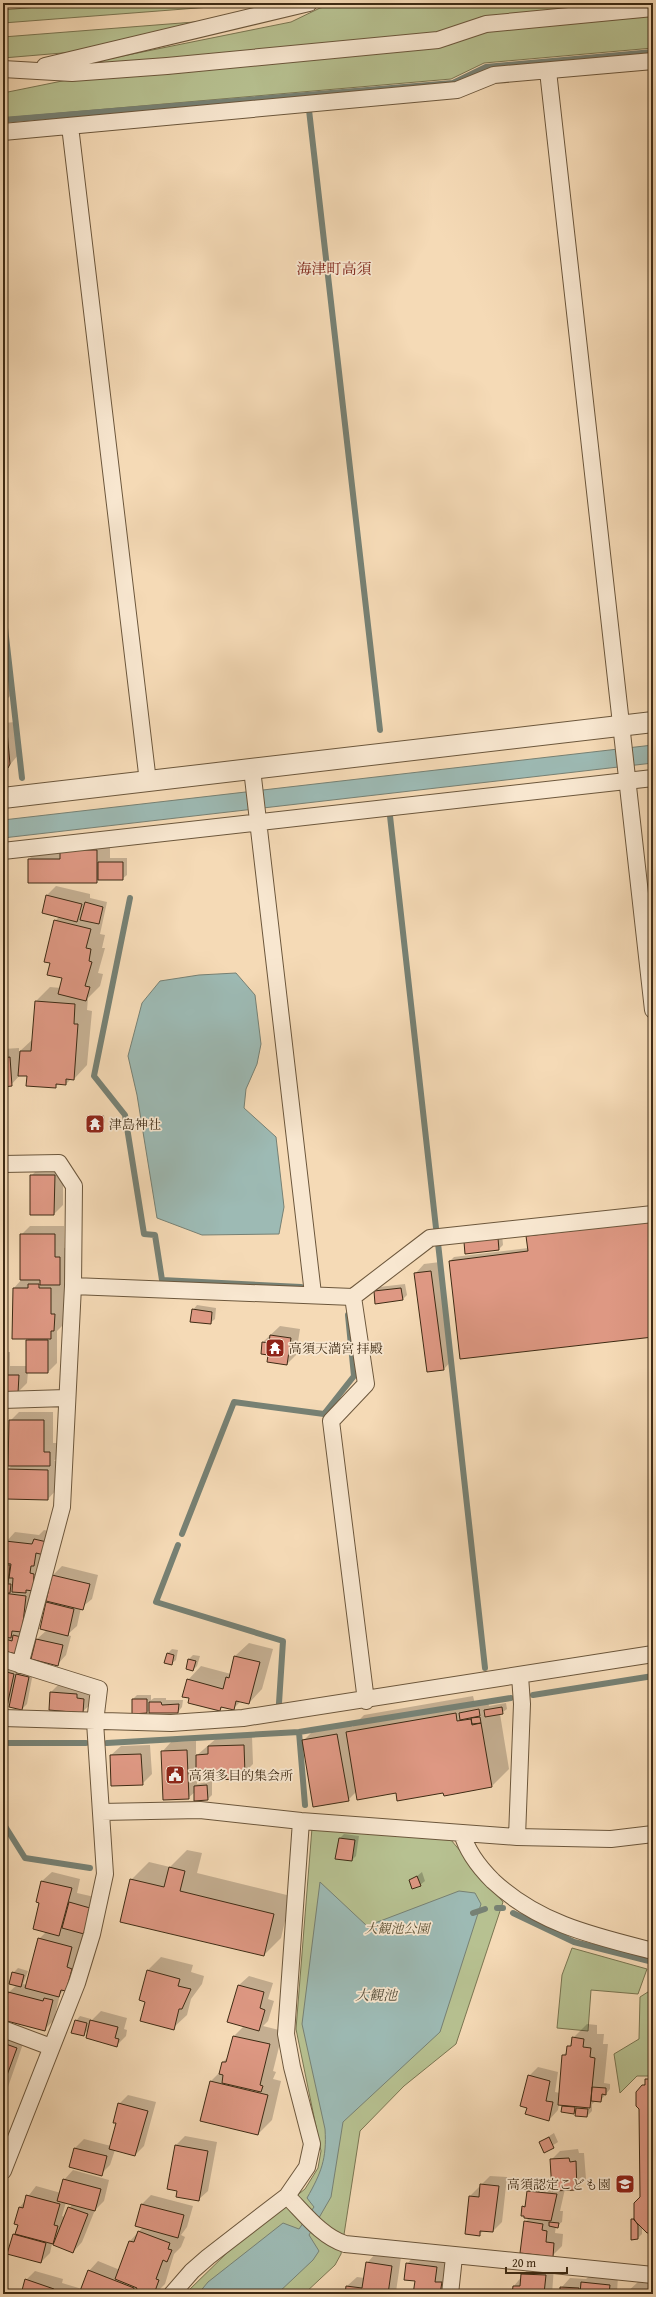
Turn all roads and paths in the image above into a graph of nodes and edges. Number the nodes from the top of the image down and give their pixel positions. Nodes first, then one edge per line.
1 (309, 3) edge
2 (653, 8) edge
3 (653, 61) edge
4 (3, 69) edge
5 (27, 70) junction
6 (548, 71) junction
7 (3, 77) edge
8 (70, 126) junction
9 (3, 132) edge
10 (653, 722) edge
11 (622, 726) junction
12 (627, 775) junction
13 (253, 777) junction
14 (653, 778) edge
15 (148, 782) junction
16 (3, 798) edge
17 (258, 818) junction
18 (3, 851) edge
19 (653, 1010) edge
20 (3, 1164) edge
21 (653, 1214) edge
22 (73, 1286) junction
23 (313, 1294) junction
24 (353, 1297) junction
25 (66, 1398) junction
26 (3, 1400) edge
27 (653, 1654) edge
28 (3, 1659) edge
29 (20, 1664) junction
30 (520, 1676) junction
31 (366, 1700) junction
32 (3, 1718) edge
33 (95, 1722) junction
34 (102, 1812) junction
35 (301, 1821) junction
36 (462, 1833) junction
37 (653, 1834) edge
38 (517, 1837) junction
39 (653, 1951) edge
40 (3, 2028) edge
41 (51, 2047) junction
42 (3, 2171) edge
43 (287, 2196) junction
44 (454, 2257) junction
45 (653, 2275) edge
46 (172, 2294) edge
47 (450, 2294) edge

1 - 5 street
2 - 5 street
3 - 6 street
4 - 5 street
5 - 7 street
6 - 8 street
6 - 11 street
8 - 9 street
8 - 15 street
10 - 11 street
11 - 12 street
11 - 13 street
12 - 14 street
12 - 17 street
12 - 19 street
13 - 15 street
13 - 17 street
15 - 16 street
17 - 18 street
17 - 23 street
20 - 22 street
21 - 24 street
22 - 23 street
22 - 25 street
23 - 24 street
24 - 31 street
25 - 26 street
25 - 29 street
27 - 30 street
28 - 29 street
29 - 33 street
30 - 31 street
30 - 38 street
31 - 33 street
32 - 33 street
33 - 34 street
34 - 35 street
34 - 41 street
35 - 36 street
35 - 43 street
36 - 38 street
36 - 39 street
37 - 38 street
40 - 41 street
41 - 42 street
43 - 44 street
43 - 46 street
44 - 45 street
44 - 47 street

